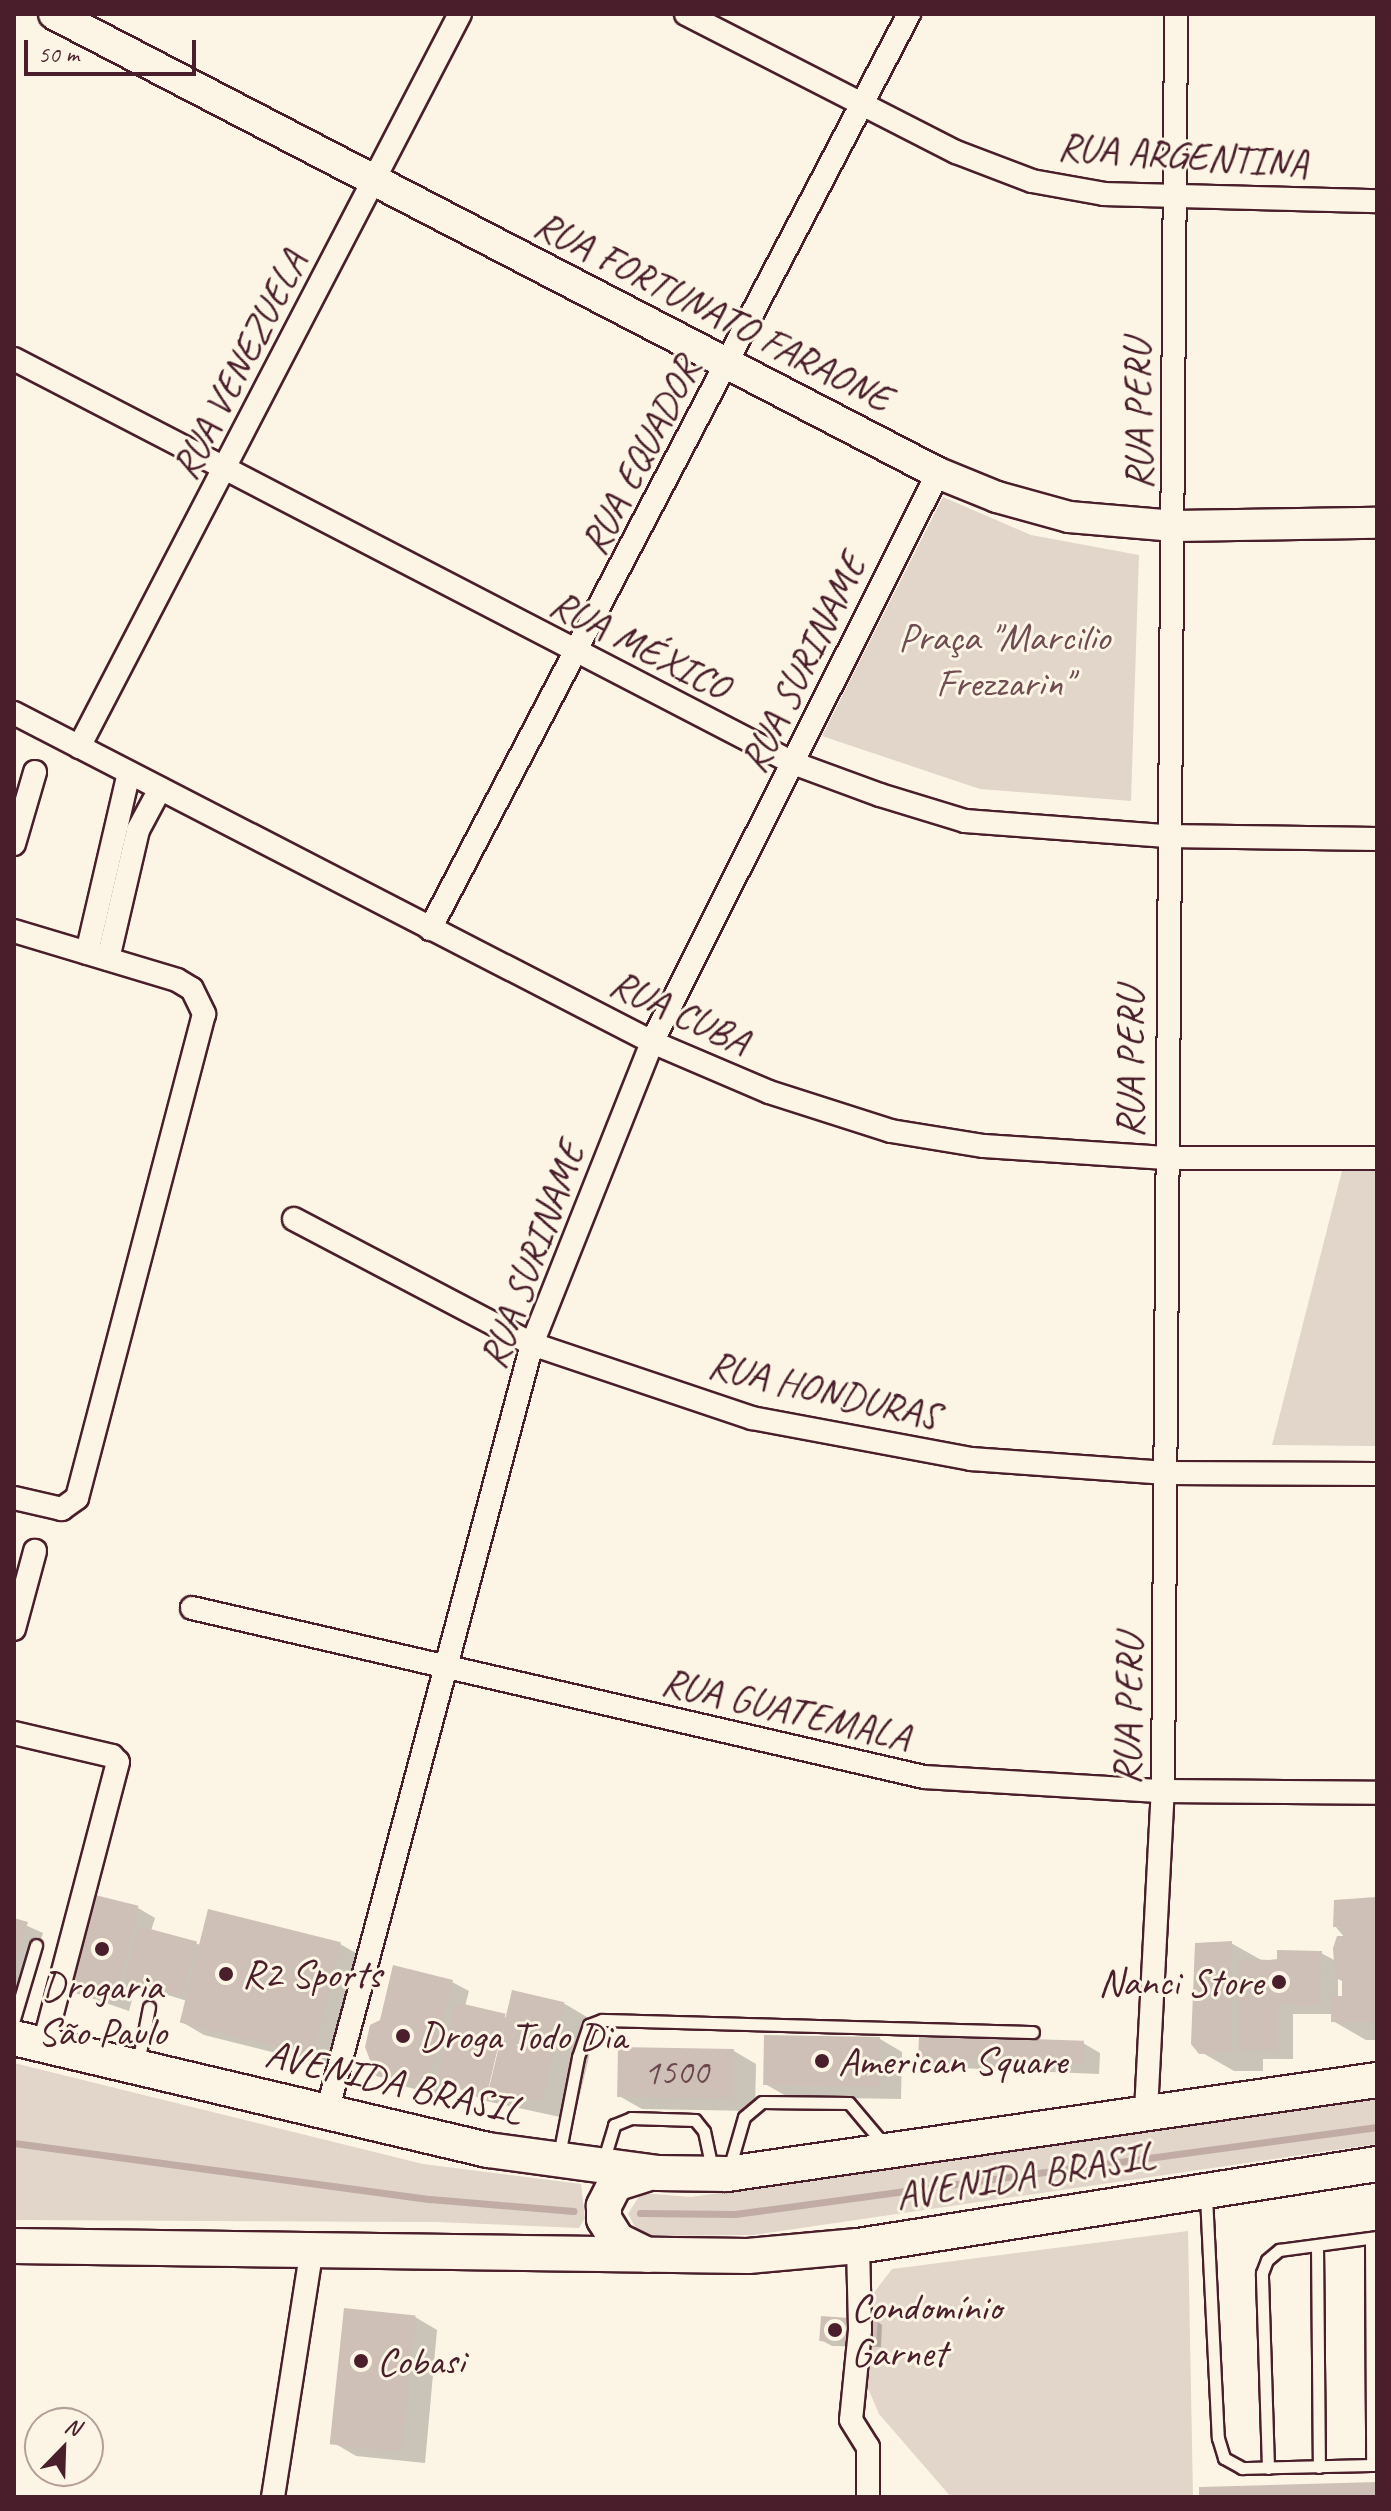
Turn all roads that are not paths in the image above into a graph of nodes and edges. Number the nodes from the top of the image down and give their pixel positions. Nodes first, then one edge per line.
1 (54, 14) edge
2 (460, 14) edge
3 (686, 14) edge
4 (909, 14) edge
5 (1176, 14) edge
6 (861, 105) junction
7 (374, 181) junction
8 (1172, 196) junction
9 (1377, 201) edge
10 (14, 359) edge
11 (728, 363) junction
12 (226, 470) junction
13 (938, 473) junction
14 (1377, 523) edge
15 (1175, 526) junction
16 (578, 654) junction
17 (14, 713) edge
18 (79, 747) junction
19 (793, 763) junction
20 (35, 772) dead end
21 (129, 773) junction
22 (160, 789) junction
23 (1166, 836) junction
24 (1377, 839) edge
25 (14, 844) edge
26 (430, 929) junction
27 (14, 931) edge
28 (97, 956) junction
29 (652, 1042) junction
30 (1166, 1158) junction
31 (1377, 1158) edge
32 (294, 1219) dead end
33 (532, 1344) junction
34 (1167, 1473) junction
35 (1377, 1474) edge
36 (14, 1498) edge
37 (35, 1551) dead end
38 (192, 1608) dead end
39 (14, 1629) edge
40 (446, 1669) junction
41 (14, 1733) edge
42 (1163, 1791) junction
43 (1377, 1793) edge
44 (36, 1945) dead end
45 (149, 2007) dead end
46 (14, 2019) edge
47 (1033, 2032) dead end
48 (29, 2042) edge
49 (137, 2067) junction
50 (1377, 2080) edge
51 (1146, 2111) junction
52 (327, 2112) junction
53 (889, 2150) junction
54 (557, 2163) junction
55 (1377, 2164) edge
56 (602, 2168) junction
57 (658, 2173) junction
58 (720, 2174) junction
59 (1205, 2191) junction
60 (1374, 2238) edge
61 (1317, 2245) junction
62 (14, 2246) edge
63 (858, 2246) junction
64 (311, 2253) junction
65 (651, 2256) junction
66 (1374, 2465) edge
67 (1319, 2467) junction
68 (1268, 2468) junction
69 (273, 2497) edge
70 (868, 2497) edge

1 - 7 main road, RUA FORTUNATO FARAONE
2 - 7 street, RUA VENEZUELA
3 - 6 street, RUA ARGENTINA
4 - 6 street, RUA EQUADOR
5 - 8 street, RUA PERU
6 - 8 street, RUA ARGENTINA
6 - 11 street, RUA EQUADOR
7 - 11 main road, RUA FORTUNATO FARAONE
7 - 12 street, RUA VENEZUELA
8 - 9 street, RUA ARGENTINA
8 - 15 street, RUA PERU
10 - 12 street, RUA MÉXICO
11 - 13 main road, RUA FORTUNATO FARAONE
11 - 16 street, RUA EQUADOR
12 - 16 street, RUA MÉXICO
12 - 18 street, RUA VENEZUELA
13 - 15 main road, RUA FORTUNATO FARAONE
13 - 19 street, RUA SURINAME
14 - 15 main road, RUA FORTUNATO FARAONE
15 - 23 street, RUA PERU
16 - 19 street, RUA MÉXICO
16 - 26 street, RUA EQUADOR
17 - 18 street, RUA CUBA
18 - 21 street, RUA CUBA
19 - 23 street, RUA MÉXICO
19 - 29 street, RUA SURINAME
20 - 25 street
21 - 22 street, RUA CUBA
21 - 28 street
22 - 26 street, RUA CUBA
22 - 28 street
23 - 24 street, RUA MÉXICO
23 - 30 street, RUA PERU
26 - 29 street, RUA CUBA
27 - 28 street
28 - 36 street
29 - 30 street, RUA CUBA
29 - 33 street, RUA SURINAME
30 - 31 street, RUA CUBA
30 - 34 street, RUA PERU
32 - 33 street, RUA HONDURAS
33 - 34 street, RUA HONDURAS
33 - 40 street, RUA SURINAME
34 - 35 street, RUA HONDURAS
34 - 42 street, RUA PERU
37 - 39 street
38 - 40 street, RUA GUATEMALA
40 - 42 street, RUA GUATEMALA
40 - 52 street, RUA SURINAME
41 - 48 street
42 - 43 street, RUA GUATEMALA
42 - 51 street, RUA PERU
44 - 46 lane
45 - 49 lane
47 - 54 lane
48 - 49 main road, AVENIDA BRASIL
49 - 52 main road, AVENIDA BRASIL
50 - 51 main road, AVENIDA BRASIL
51 - 53 main road, AVENIDA BRASIL
52 - 54 main road, AVENIDA BRASIL
53 - 58 main road, AVENIDA BRASIL
53 - 58 lane
54 - 56 main road, AVENIDA BRASIL
55 - 59 main road, AVENIDA BRASIL
56 - 57 main road, AVENIDA BRASIL
56 - 58 lane
57 - 58 main road, AVENIDA BRASIL
57 - 65 main road
59 - 63 main road, AVENIDA BRASIL
59 - 68 lane
60 - 61 lane
60 - 66 lane
61 - 67 lane
61 - 68 lane
62 - 64 main road, AVENIDA BRASIL
63 - 65 main road, AVENIDA BRASIL
63 - 70 street
64 - 65 main road, AVENIDA BRASIL
64 - 69 street
66 - 67 lane
67 - 68 lane

